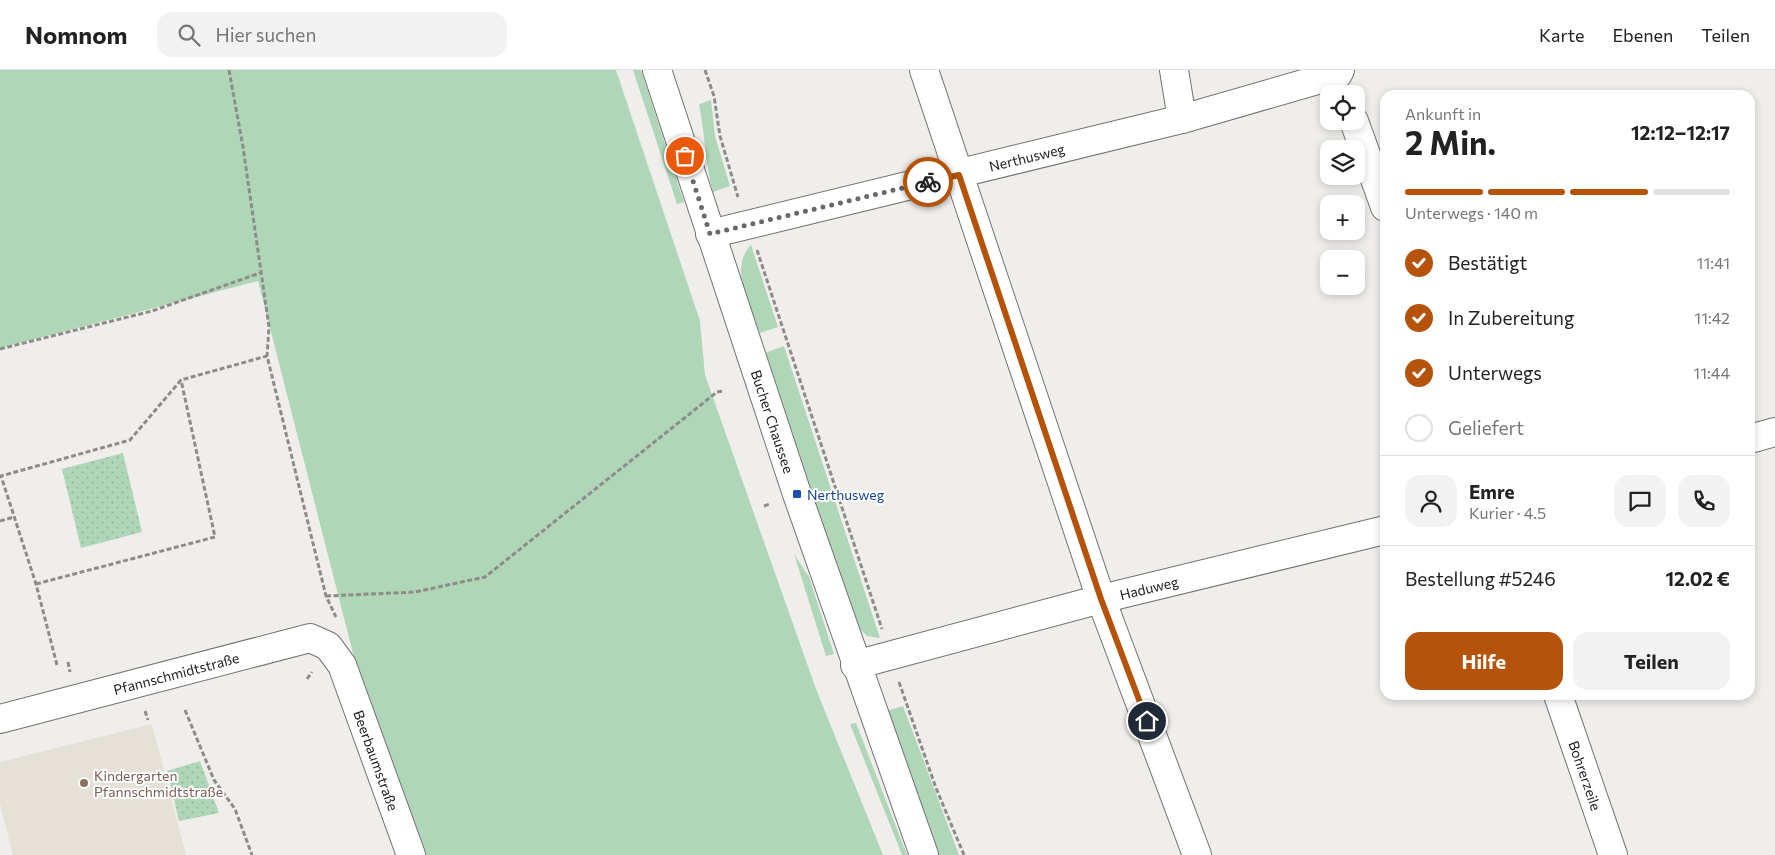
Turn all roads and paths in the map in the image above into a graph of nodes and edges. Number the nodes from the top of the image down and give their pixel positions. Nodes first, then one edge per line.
1 (229, 70) edge
2 (657, 70) edge
3 (705, 70) edge
4 (924, 70) edge
5 (1174, 70) edge
6 (1341, 79) edge
7 (1182, 119) junction
8 (1357, 130) edge
9 (959, 175) junction
10 (1380, 193) edge
11 (748, 225) junction
12 (710, 234) junction
13 (260, 273) junction
14 (0, 349) edge
15 (268, 356) junction
16 (181, 380) junction
17 (724, 391) dead end
18 (1775, 432) edge
19 (1755, 438) edge
20 (770, 504) dead end
21 (764, 506) dead end
22 (14, 517) junction
23 (0, 520) edge
24 (1380, 531) edge
25 (36, 584) junction
26 (1101, 599) junction
27 (891, 656) junction
28 (342, 665) joint
29 (855, 665) junction
30 (56, 666) dead end
31 (1560, 700) edge
32 (185, 710) dead end
33 (0, 719) edge
34 (252, 855) edge
35 (411, 855) edge
36 (924, 855) edge
37 (964, 855) edge
38 (1197, 855) edge
39 (1613, 855) edge

1 - 13 path
2 - 12 street, Bucher Chaussee
3 - 11 path
4 - 9 street
5 - 7 street
6 - 7 street, Nerthusweg
7 - 9 street, Nerthusweg
8 - 10 street
9 - 11 street, Nerthusweg
9 - 26 street
11 - 12 street, Nerthusweg
11 - 27 path
12 - 29 street, Bucher Chaussee
13 - 14 path
13 - 15 path
15 - 16 path
15 - 17 path
16 - 22 path
16 - 25 path
18 - 19 street
20 - 21 path
22 - 23 path
22 - 25 path
24 - 26 street, Haduweg
25 - 30 path
26 - 27 street, Haduweg
26 - 38 street
27 - 29 street, Haduweg
27 - 37 path
28 - 33 street, Pfannschmidtstraße
28 - 35 street, Beerbaumstraße
29 - 36 street, Bucher Chaussee
31 - 39 street, Bohrerzeile
32 - 34 path

